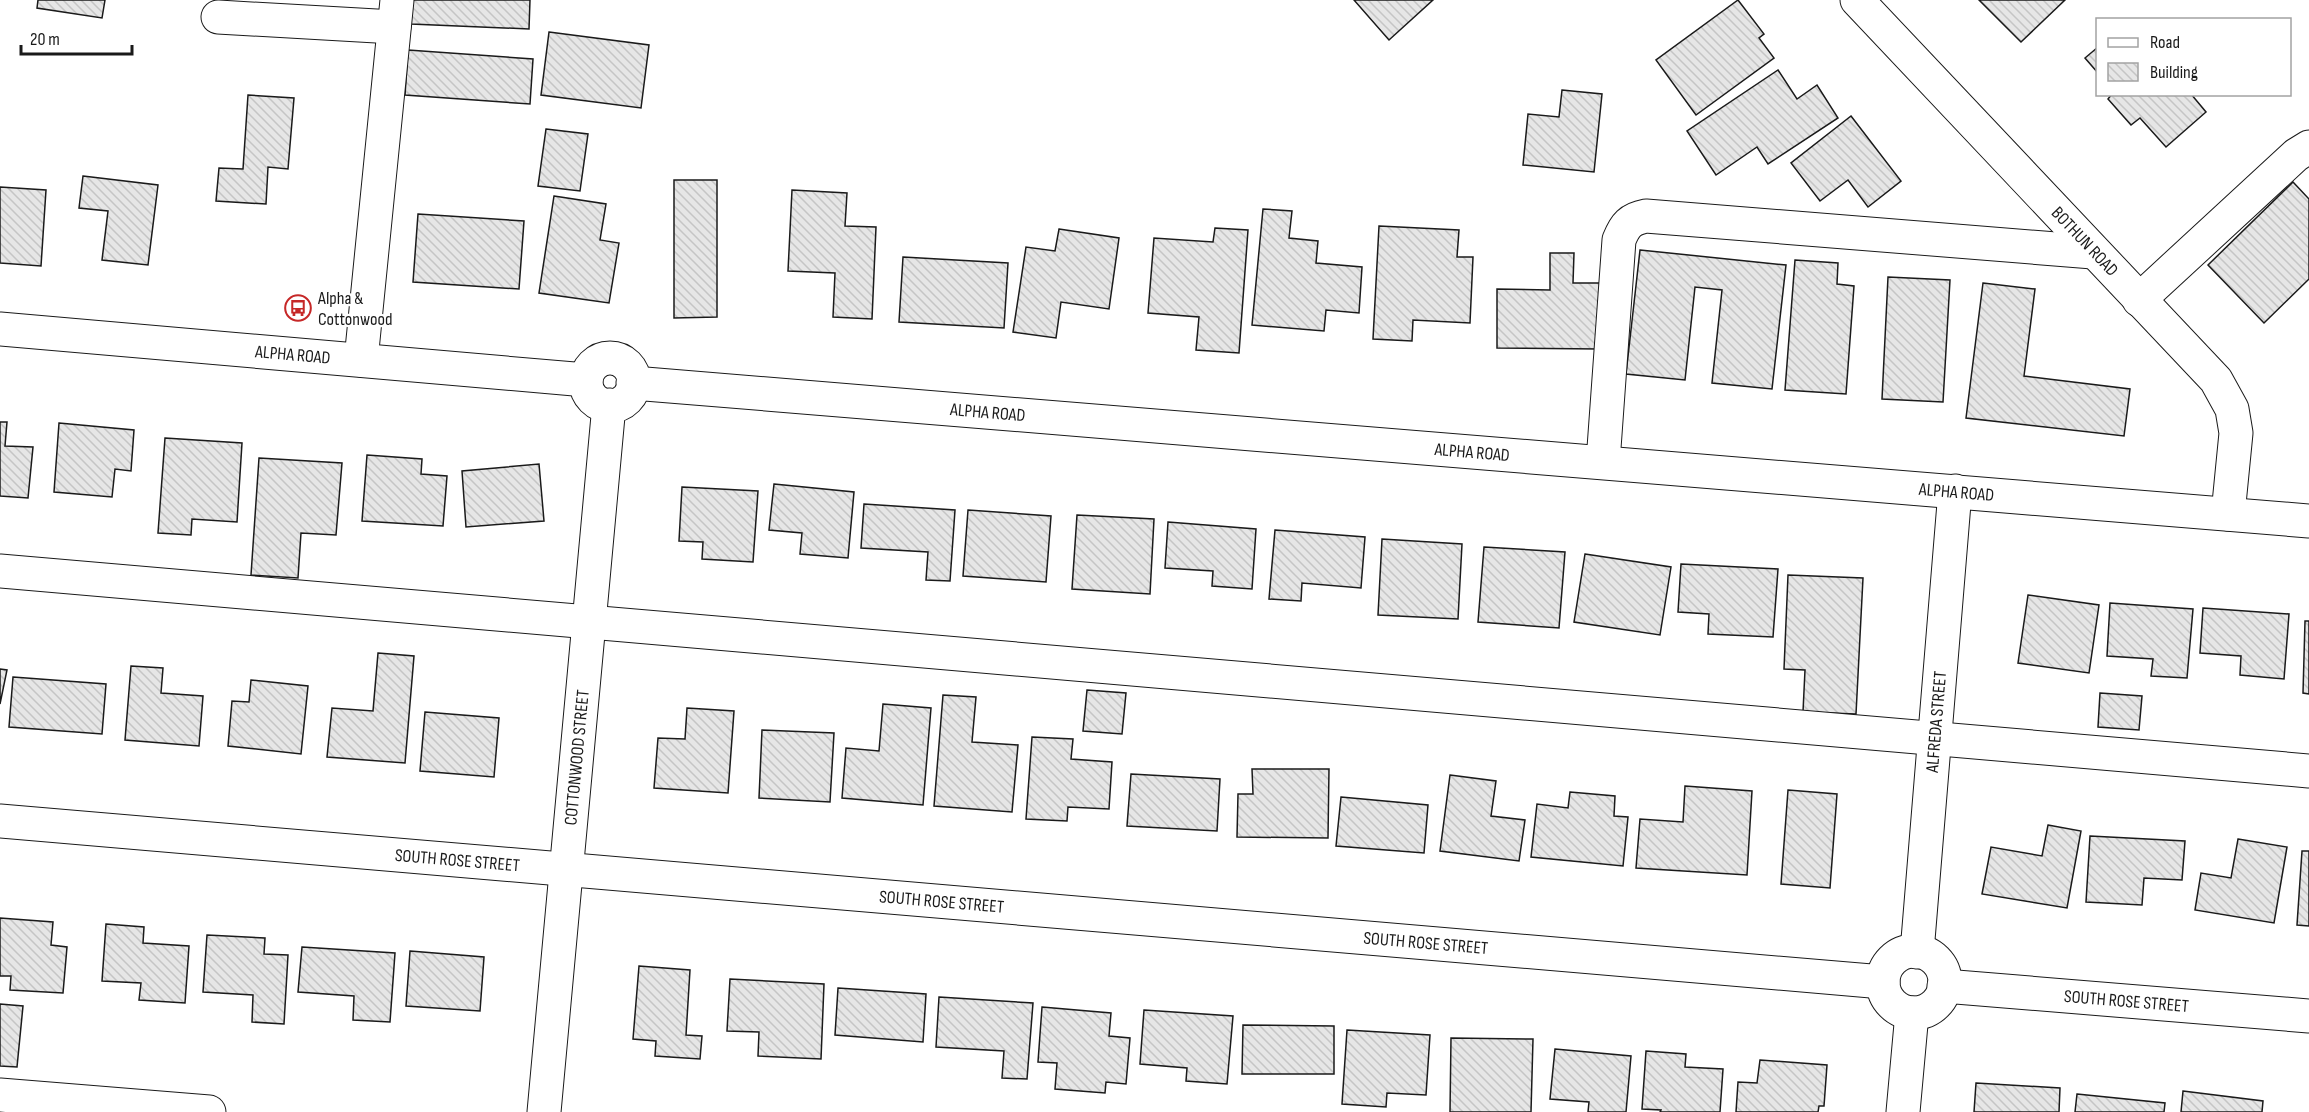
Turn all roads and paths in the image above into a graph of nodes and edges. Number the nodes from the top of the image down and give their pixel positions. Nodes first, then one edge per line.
1 (1857, 0) edge
2 (395, 13) edge
3 (218, 17) dead end
4 (2309, 147) edge
5 (2093, 252) junction
6 (2139, 300) junction
7 (0, 329) edge
8 (361, 360) junction
9 (586, 380) junction
10 (633, 383) junction
11 (609, 405) junction
12 (1603, 462) junction
13 (1955, 491) junction
14 (2228, 514) junction
15 (2309, 521) edge
16 (0, 571) edge
17 (590, 622) junction
18 (1935, 738) junction
19 (2309, 771) edge
20 (0, 821) edge
21 (567, 868) junction
22 (1917, 952) junction
23 (1883, 982) junction
24 (1944, 986) junction
25 (1912, 1013) junction
26 (2309, 1016) edge
27 (0, 1095) edge
28 (209, 1112) edge
29 (544, 1112) edge
30 (1903, 1112) edge

1 - 5 street, BOTHUN ROAD
2 - 3 street
2 - 8 street
4 - 6 street
5 - 6 street, BOTHUN ROAD
5 - 12 street
6 - 14 street, BOTHUN ROAD
7 - 8 street, ALPHA ROAD
8 - 9 street, ALPHA ROAD
9 - 10 street
9 - 11 street
10 - 11 street
10 - 12 street, ALPHA ROAD
11 - 17 street, COTTONWOOD STREET
12 - 13 street, ALPHA ROAD
13 - 14 street, ALPHA ROAD
13 - 18 street, ALFREDA STREET
14 - 15 street, ALPHA ROAD
16 - 17 street
17 - 18 street
17 - 21 street, COTTONWOOD STREET
18 - 19 street
18 - 22 street, ALFREDA STREET
20 - 21 street, SOUTH ROSE STREET
21 - 23 street, SOUTH ROSE STREET
21 - 29 street, COTTONWOOD STREET
22 - 23 street
22 - 24 street
23 - 25 street
24 - 25 street
24 - 26 street, SOUTH ROSE STREET
25 - 30 street
27 - 28 street

